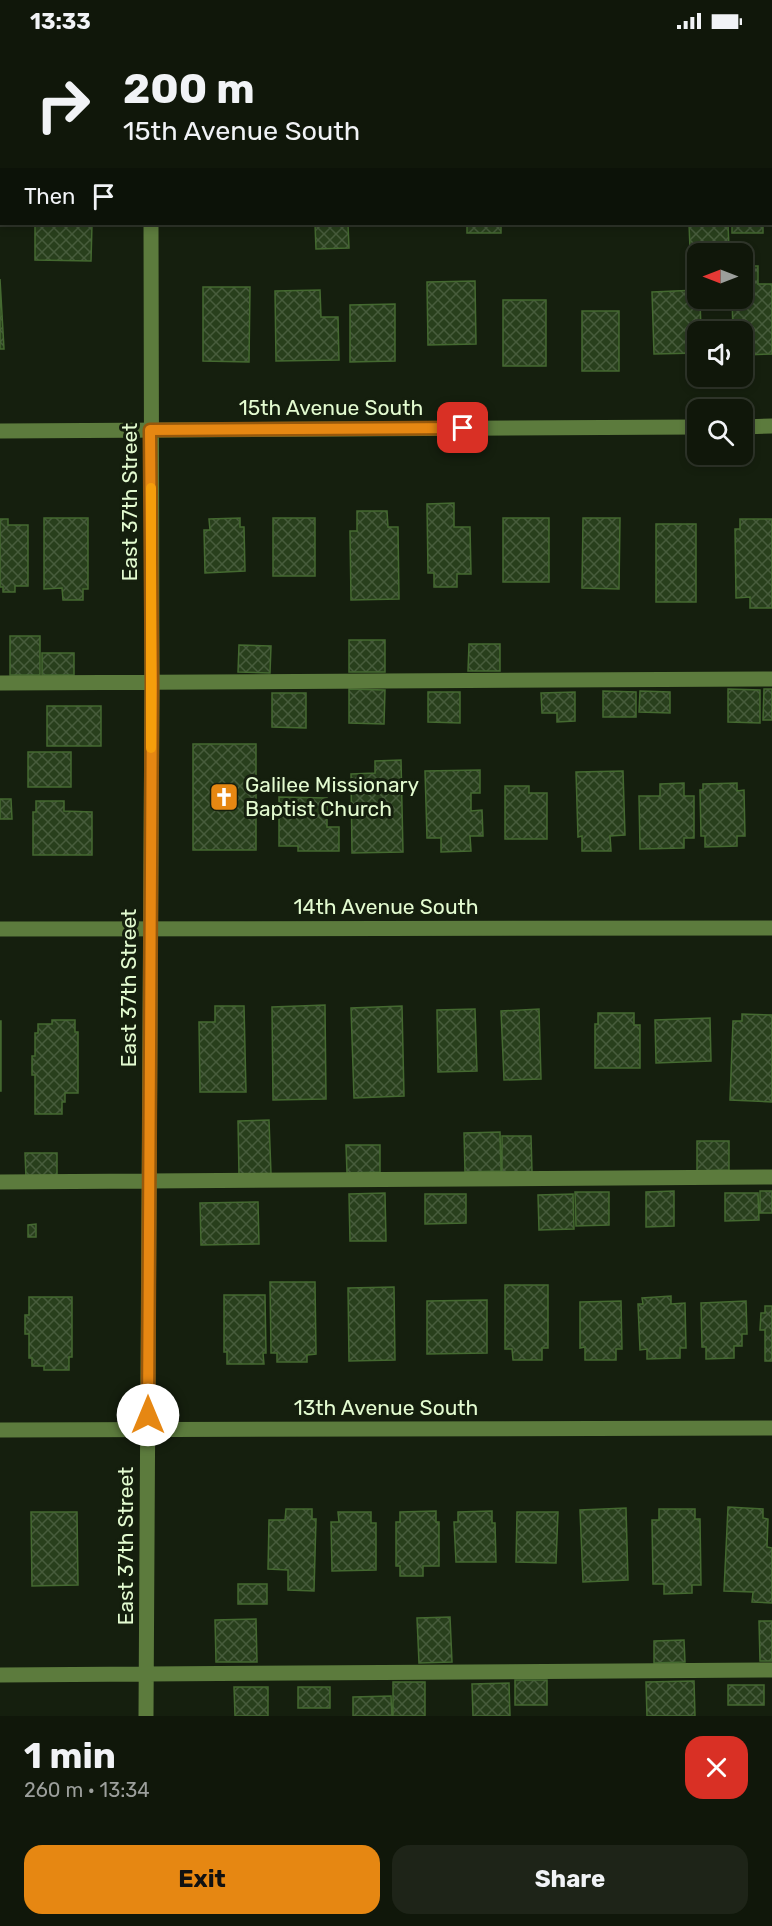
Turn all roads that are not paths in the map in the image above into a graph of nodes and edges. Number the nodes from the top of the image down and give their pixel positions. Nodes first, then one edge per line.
1 (151, 225) edge
2 (772, 426) edge
3 (687, 427) edge
4 (753, 427) edge
5 (150, 430) junction
6 (0, 431) edge
7 (772, 679) edge
8 (0, 683) edge
9 (152, 683) junction
10 (150, 928) junction
11 (772, 928) edge
12 (0, 929) edge
13 (772, 1177) edge
14 (149, 1181) junction
15 (0, 1182) edge
16 (772, 1428) edge
17 (148, 1429) junction
18 (0, 1430) edge
19 (772, 1670) edge
20 (146, 1674) junction
21 (0, 1675) edge
22 (146, 1716) edge

1 - 5 street, East 37th Street
2 - 4 street
3 - 5 street, 15th Avenue South
5 - 6 street, 15th Avenue South
5 - 9 street, East 37th Street
7 - 9 street
8 - 9 street
9 - 10 street, East 37th Street
10 - 11 street, 14th Avenue South
10 - 12 street, 14th Avenue South
10 - 14 street, East 37th Street
13 - 14 street
14 - 15 street
14 - 17 street, East 37th Street
16 - 17 street, 13th Avenue South
17 - 18 street, 13th Avenue South
17 - 20 street, East 37th Street
19 - 20 street
20 - 21 street
20 - 22 street, East 37th Street

